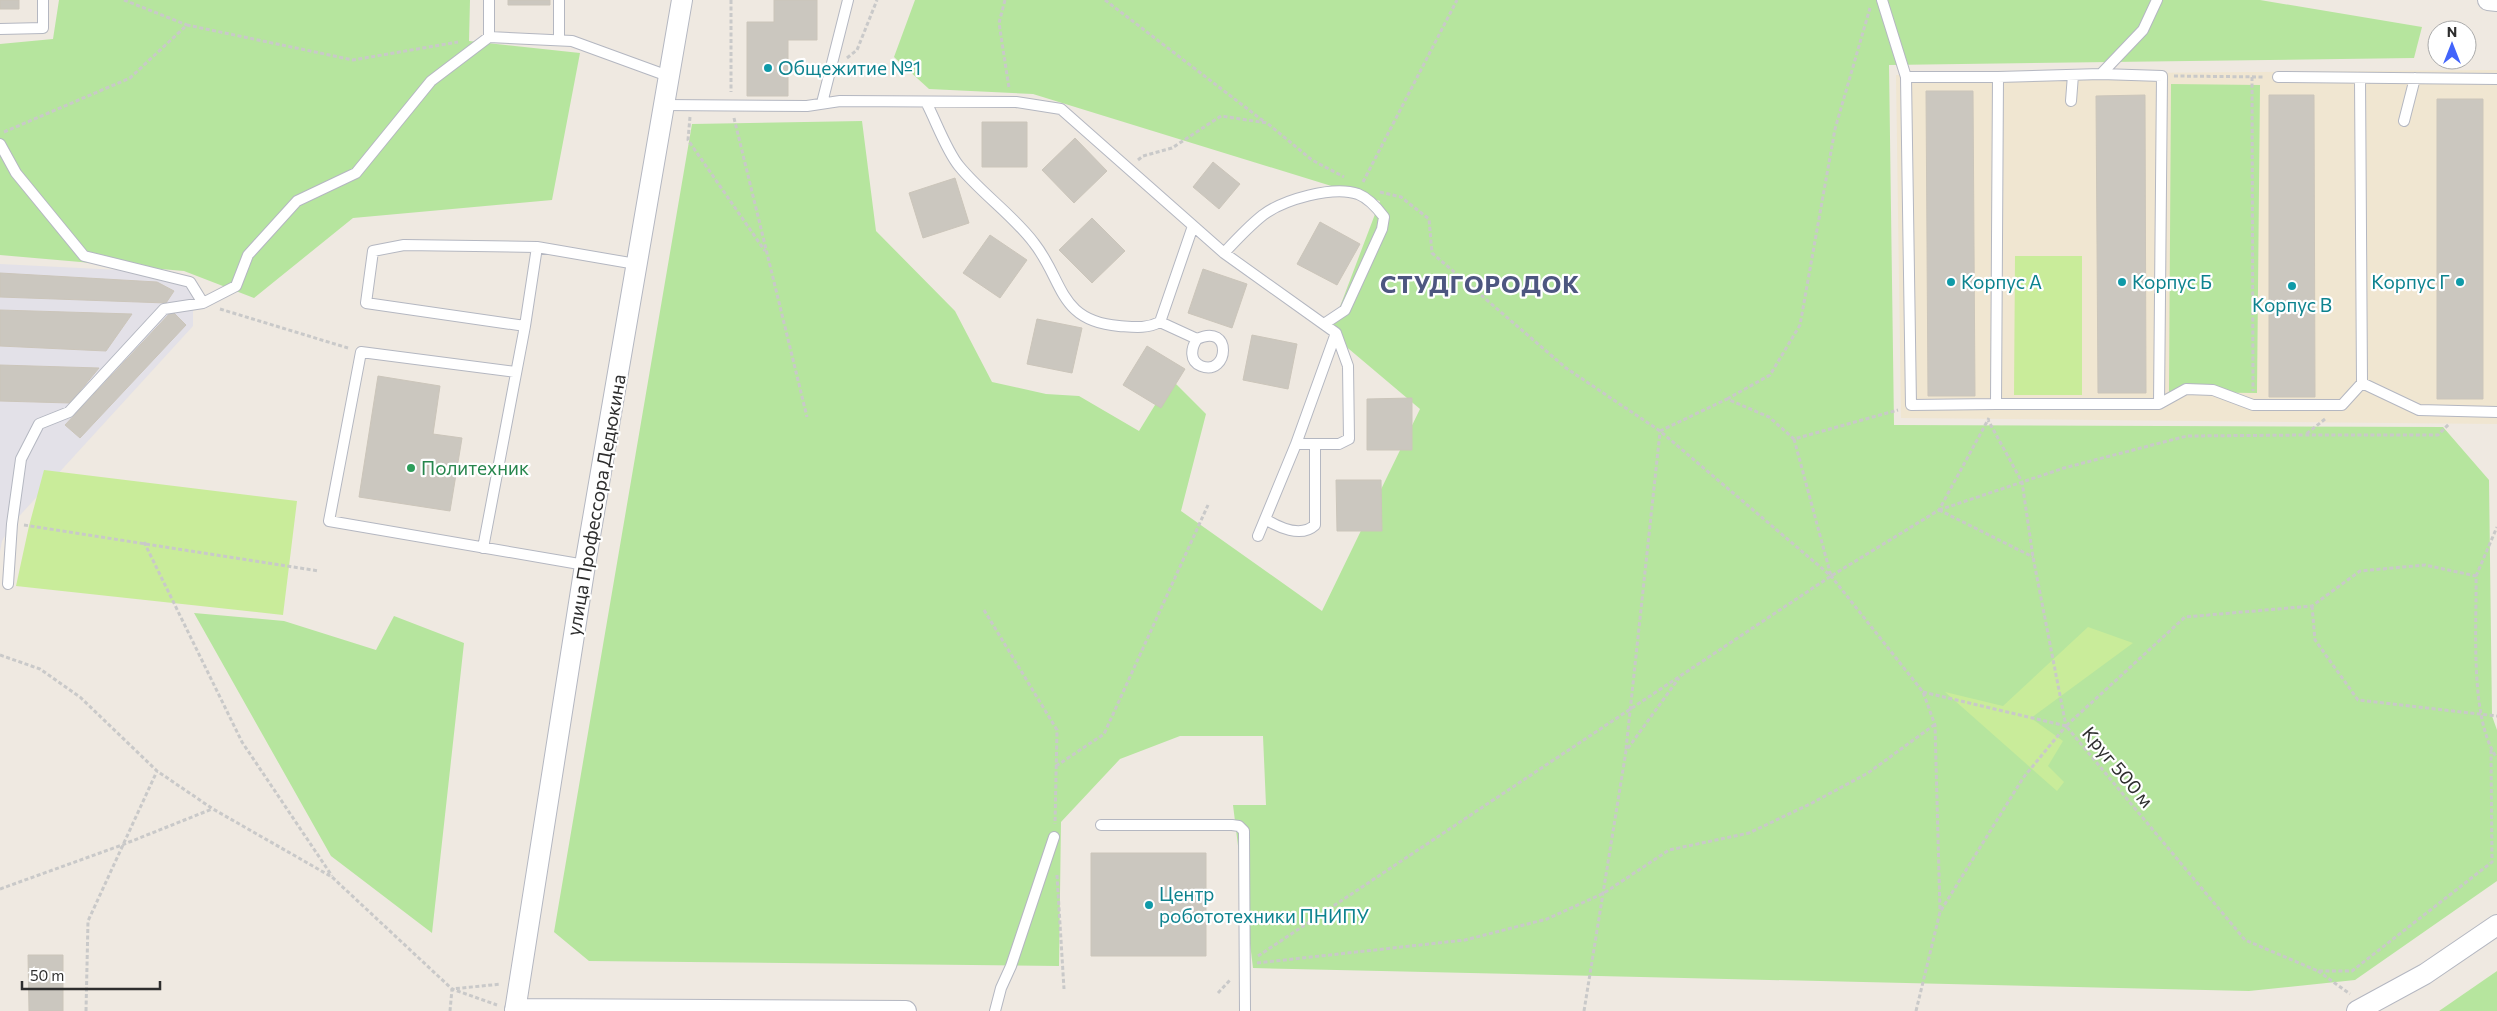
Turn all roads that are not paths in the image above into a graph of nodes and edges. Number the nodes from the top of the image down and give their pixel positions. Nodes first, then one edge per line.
1 (43, 0) edge
2 (489, 0) edge
3 (559, 0) edge
4 (682, 0) edge
5 (694, 0) edge
6 (848, 0) edge
7 (1882, 0) edge
8 (2156, 0) edge
9 (2488, 0) edge
10 (2497, 2) edge
11 (0, 29) edge
12 (489, 37) junction
13 (559, 40) junction
14 (2101, 74) junction
15 (2073, 75) junction
16 (668, 76) junction
17 (1906, 77) junction
18 (1998, 77) junction
19 (2278, 77) road end
20 (2360, 78) junction
21 (2414, 78) junction
22 (2497, 79) edge
23 (2071, 101) dead end
24 (926, 102) junction
25 (822, 103) junction
26 (663, 105) junction
27 (2404, 120) dead end
28 (0, 144) edge
29 (1193, 226) junction
30 (537, 247) junction
31 (1224, 252) junction
32 (636, 264) junction
33 (203, 303) junction
34 (1160, 322) junction
35 (1324, 324) junction
36 (525, 326) junction
37 (1336, 333) junction
38 (1197, 339) dead end
39 (516, 372) junction
40 (2362, 383) junction
41 (1996, 404) junction
42 (2159, 404) junction
43 (2497, 412) edge
44 (1296, 444) junction
45 (1315, 444) junction
46 (1265, 519) junction
47 (1258, 536) dead end
48 (5, 548) edge
49 (483, 548) junction
50 (585, 565) junction
51 (8, 584) dead end
52 (1102, 825) dead end
53 (1054, 837) road end
54 (2497, 925) edge
55 (2362, 1008) edge
56 (511, 1009) edge
57 (596, 1010) edge
58 (710, 1011) edge
59 (906, 1011) edge
60 (995, 1011) edge
61 (1245, 1011) edge

1 - 11 lane
2 - 12 lane
3 - 13 lane
4 - 5 lane
4 - 16 street, улица Профессора Дедюкина
6 - 25 lane
7 - 17 lane
8 - 14 lane
9 - 10 street
12 - 13 lane
12 - 33 lane
13 - 16 lane
14 - 15 lane
14 - 42 lane
15 - 18 lane
15 - 23 lane
16 - 26 street, улица Профессора Дедюкина
17 - 18 lane
17 - 41 lane
18 - 41 lane
19 - 20 lane
20 - 21 lane
20 - 40 lane
21 - 22 lane
21 - 27 lane
24 - 25 lane
24 - 29 lane
24 - 34 lane
25 - 26 lane
26 - 32 street, улица Профессора Дедюкина
28 - 33 lane
29 - 31 lane
29 - 34 lane
30 - 32 lane
30 - 36 lane
30 - 36 lane
31 - 35 lane
31 - 35 lane
32 - 50 street, улица Профессора Дедюкина
33 - 48 lane
34 - 38 lane
35 - 37 lane
36 - 39 lane
37 - 44 lane
37 - 45 lane
39 - 49 lane
39 - 49 lane
40 - 42 lane
40 - 43 lane
41 - 42 lane
44 - 45 lane
44 - 46 lane
45 - 46 lane
46 - 47 lane
48 - 51 lane
49 - 50 lane
50 - 56 street, улица Профессора Дедюкина
52 - 61 lane
53 - 60 lane
54 - 55 street
56 - 57 street
57 - 58 street
58 - 59 street

